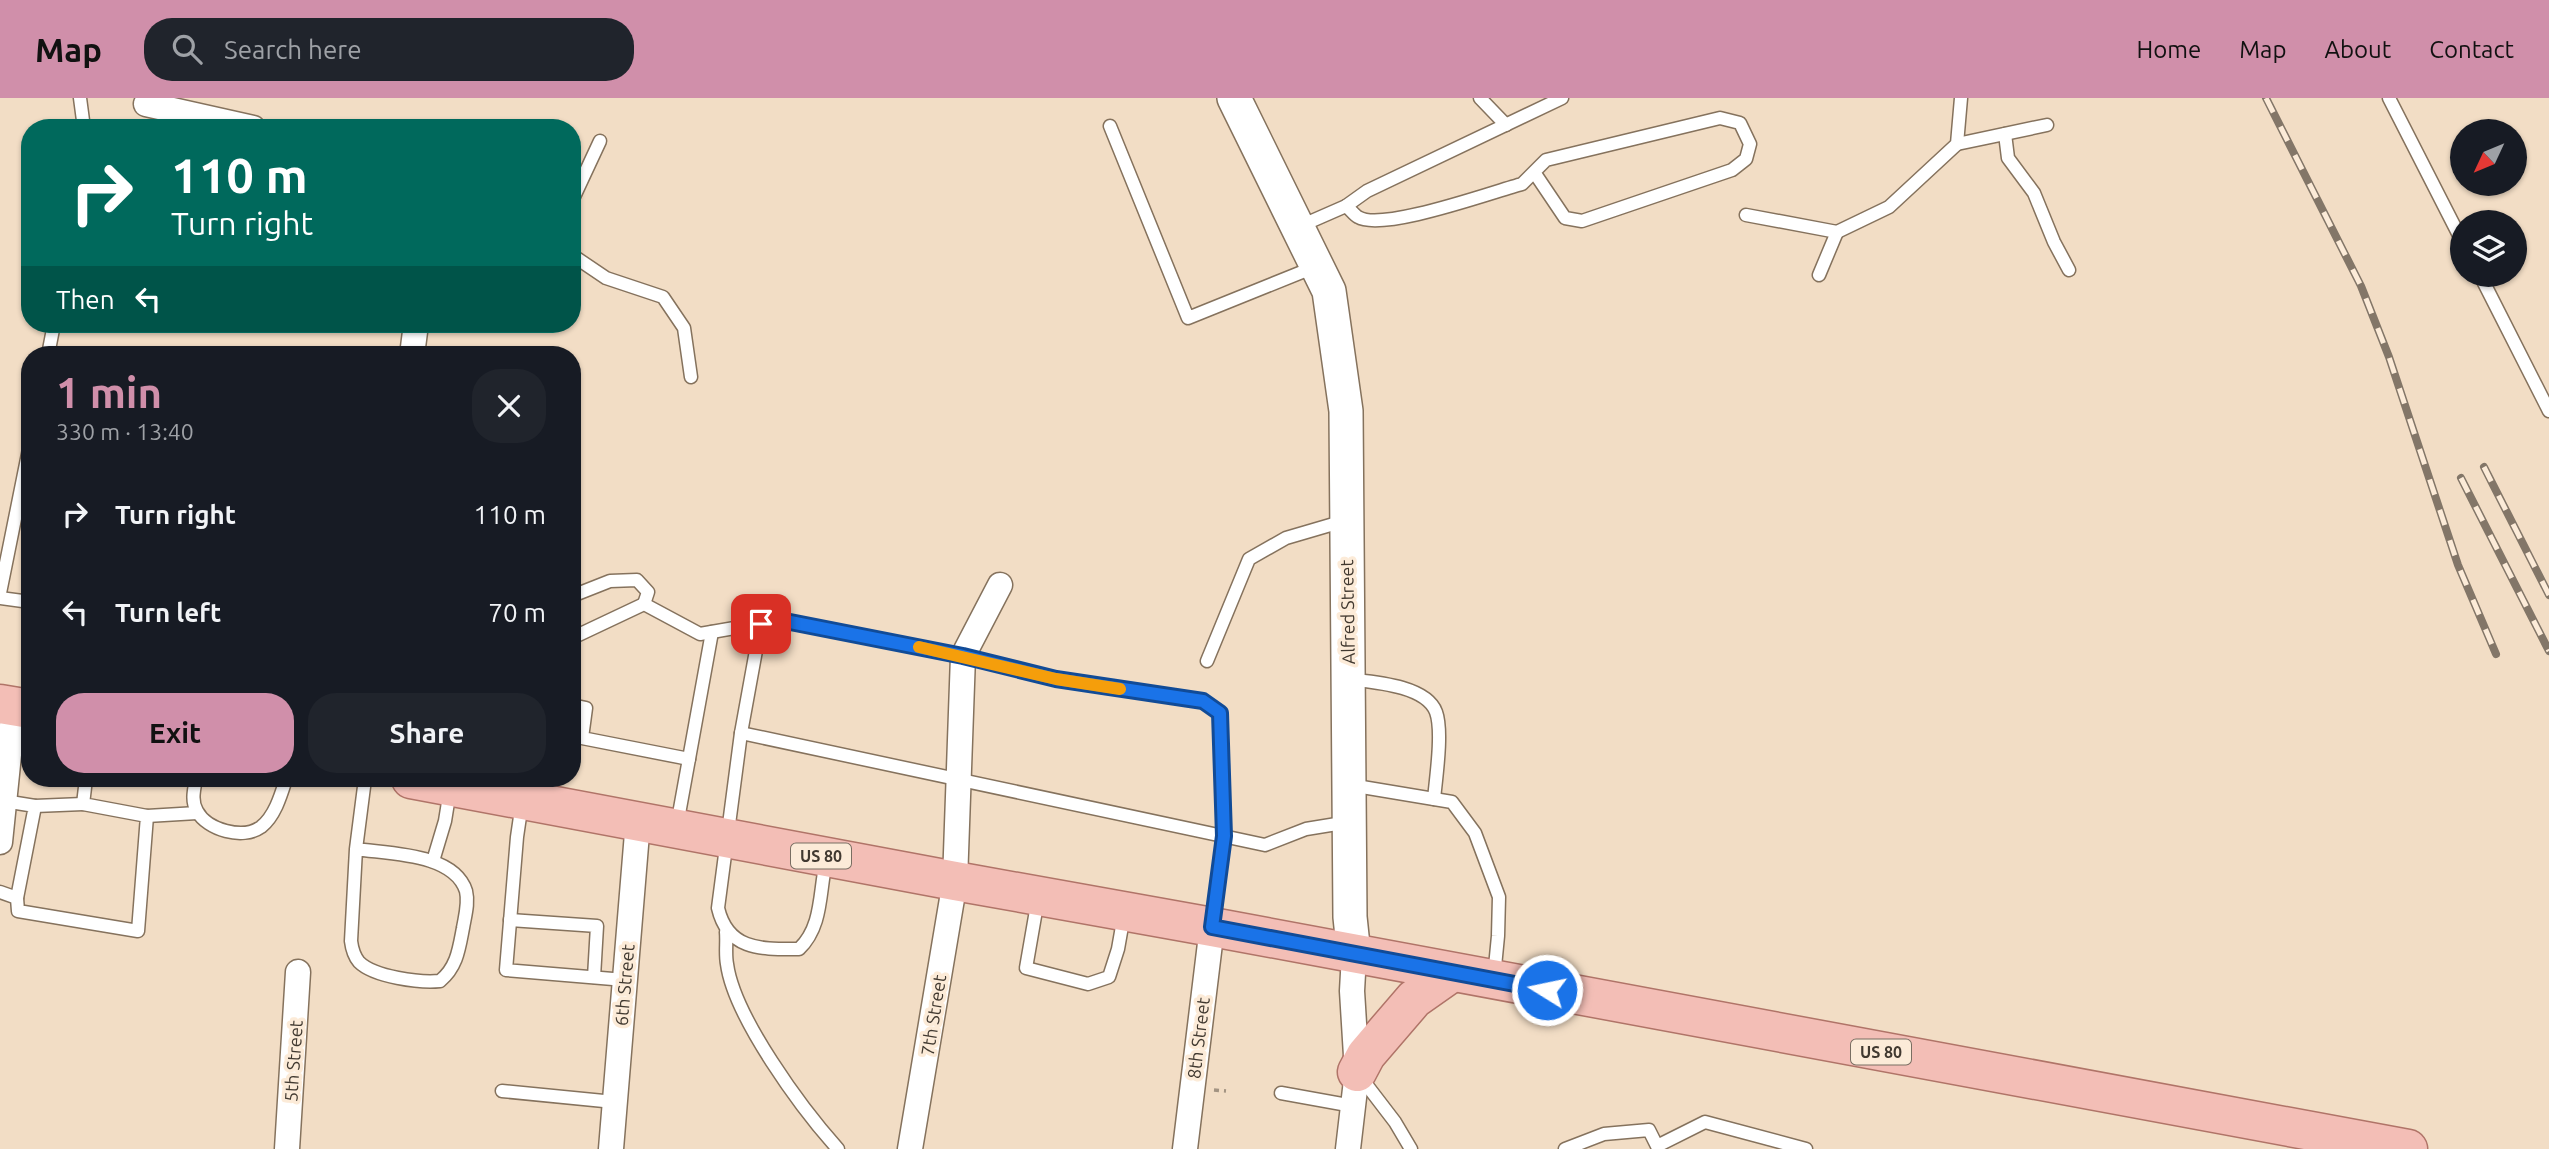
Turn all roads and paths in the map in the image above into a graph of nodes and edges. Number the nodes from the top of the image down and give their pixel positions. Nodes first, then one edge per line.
1 (80, 98) edge
2 (1234, 98) edge
3 (1480, 98) edge
4 (1562, 98) edge
5 (1961, 98) edge
6 (2389, 98) edge
7 (146, 104) dead end
8 (83, 119) edge
9 (213, 119) edge
10 (1506, 125) junction
11 (2048, 125) dead end
12 (1110, 126) dead end
13 (2005, 134) junction
14 (600, 141) dead end
15 (1956, 144) junction
16 (1534, 172) junction
17 (581, 182) edge
18 (1346, 205) junction
19 (1746, 215) dead end
20 (2450, 217) edge
21 (1298, 227) junction
22 (1837, 232) junction
23 (581, 262) edge
24 (1317, 266) junction
25 (2069, 270) dead end
26 (1819, 275) dead end
27 (2486, 287) edge
28 (691, 377) dead end
29 (2549, 411) edge
30 (21, 489) edge
31 (1349, 520) junction
32 (1000, 585) dead end
33 (581, 592) edge
34 (0, 593) edge
35 (0, 598) edge
36 (21, 601) edge
37 (644, 604) junction
38 (761, 624) junction
39 (712, 632) junction
40 (581, 634) edge
41 (963, 656) junction
42 (1207, 661) dead end
43 (1348, 679) junction
44 (14, 706) edge
45 (581, 707) edge
46 (741, 733) junction
47 (689, 759) junction
48 (959, 780) junction
49 (1349, 784) junction
50 (85, 787) edge
51 (195, 787) edge
52 (283, 787) edge
53 (364, 787) edge
54 (435, 787) edge
55 (459, 787) edge
56 (522, 799) junction
57 (1433, 799) junction
58 (4, 801) junction
59 (83, 804) junction
60 (35, 806) junction
61 (197, 813) junction
62 (147, 816) junction
63 (638, 821) junction
64 (1350, 822) junction
65 (676, 828) junction
66 (1224, 836) junction
67 (727, 838) junction
68 (0, 842) edge
69 (356, 849) junction
70 (827, 857) junction
71 (433, 861) junction
72 (955, 881) junction
73 (0, 892) edge
74 (1038, 896) junction
75 (17, 898) junction
76 (1124, 911) junction
77 (510, 920) junction
78 (1212, 927) junction
79 (726, 932) junction
80 (1354, 955) junction
81 (298, 972) dead end
82 (1451, 973) junction
83 (594, 977) junction
84 (625, 980) junction
85 (1493, 980) junction
86 (1355, 1089) junction
87 (502, 1091) dead end
88 (1281, 1093) dead end
89 (614, 1102) junction
90 (1772, 1141) junction
91 (1658, 1148) edge
92 (287, 1149) edge
93 (611, 1149) edge
94 (838, 1149) edge
95 (910, 1149) edge
96 (1185, 1149) edge
97 (1348, 1149) edge
98 (1411, 1149) edge
99 (1565, 1149) edge
100 (1757, 1149) edge
101 (1806, 1149) edge
102 (2408, 1149) edge

1 - 8 lane
2 - 21 main road, Alfred Street
3 - 10 lane
4 - 10 lane
5 - 15 lane
6 - 20 lane
7 - 9 street
10 - 18 lane
11 - 13 lane
12 - 24 lane
13 - 15 lane
13 - 25 lane
14 - 17 lane
15 - 22 lane
16 - 16 lane
16 - 18 lane
18 - 21 lane
19 - 22 lane
21 - 24 main road, Alfred Street
22 - 26 lane
23 - 28 lane
24 - 31 main road, Alfred Street
27 - 29 lane
30 - 34 lane
31 - 42 lane
31 - 43 main road, Alfred Street
32 - 41 street
33 - 37 lane
35 - 36 lane
37 - 39 lane
37 - 40 lane
38 - 39 lane
38 - 41 lane
38 - 46 lane
39 - 47 lane
41 - 48 street, 7th Street
41 - 66 lane
43 - 49 main road, Alfred Street
43 - 57 lane
44 - 58 street
45 - 47 lane
46 - 48 lane
46 - 67 lane
47 - 65 lane
48 - 66 lane
48 - 72 street, 7th Street
49 - 57 lane
49 - 64 main road, Alfred Street
50 - 59 lane
51 - 61 lane
52 - 61 lane
53 - 69 lane
54 - 71 lane
55 - 56 main road, US 80
56 - 63 main road, US 80
56 - 77 lane
57 - 85 lane
58 - 60 lane
58 - 68 street
59 - 60 lane
59 - 62 lane
60 - 75 lane
61 - 62 lane
62 - 75 lane
63 - 65 main road, US 80
63 - 84 street, 6th Street
64 - 66 lane
64 - 80 main road, Alfred Street
65 - 67 main road, US 80
66 - 78 lane
67 - 70 main road, US 80
67 - 79 lane
69 - 71 lane
69 - 71 lane
70 - 72 main road, US 80
70 - 79 lane
72 - 74 main road, US 80
72 - 95 street, 7th Street
73 - 75 lane
74 - 76 main road, US 80
74 - 76 lane
76 - 78 main road, US 80
77 - 83 lane
77 - 83 lane
78 - 80 main road, US 80
78 - 96 street, 8th Street
79 - 94 lane
80 - 82 main road, US 80
80 - 86 street, Alfred Street
81 - 92 street, 5th Street
82 - 85 main road, US 80
82 - 86 main road
83 - 84 lane
84 - 89 street, 6th Street
85 - 102 main road, US 80
86 - 88 lane
86 - 97 street, Alfred Street
86 - 98 lane
87 - 89 lane
89 - 93 street, 6th Street
90 - 91 lane
90 - 100 lane
90 - 101 lane
91 - 99 lane

